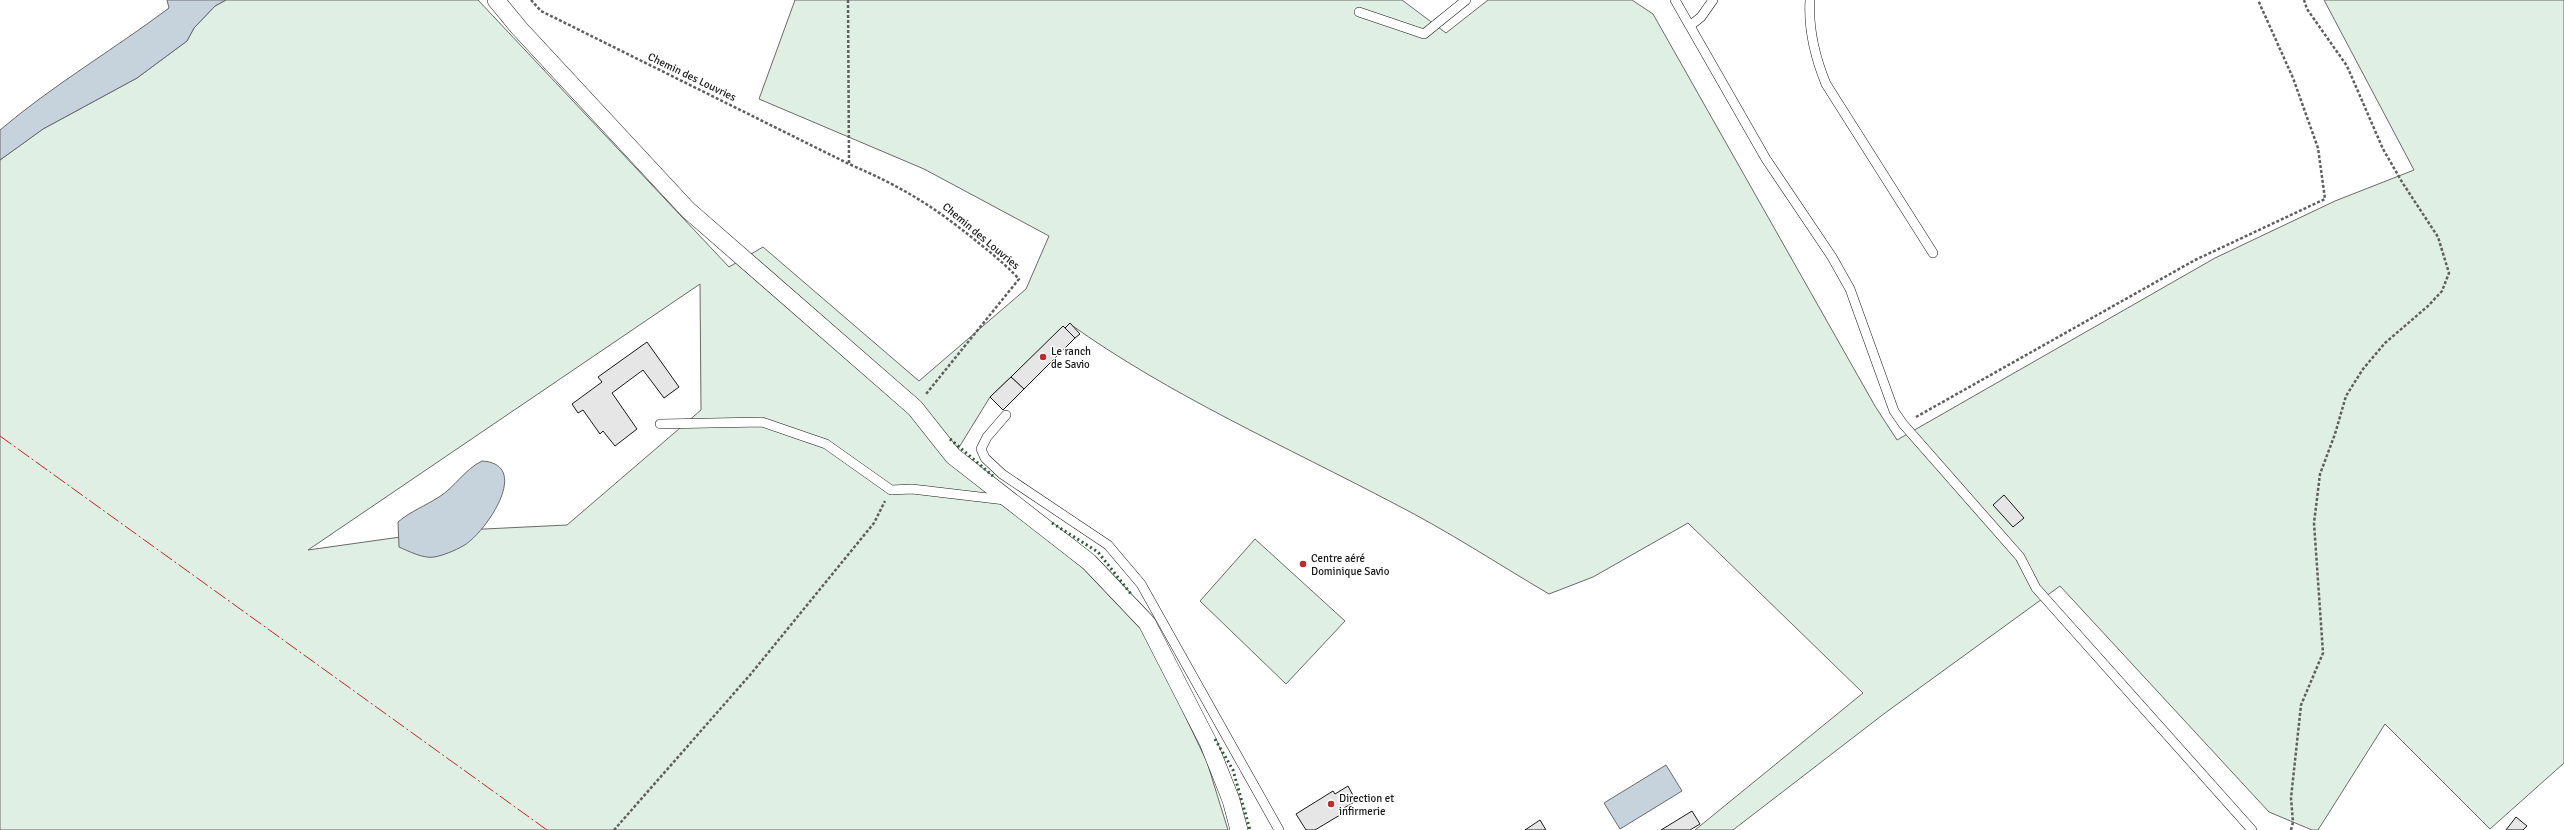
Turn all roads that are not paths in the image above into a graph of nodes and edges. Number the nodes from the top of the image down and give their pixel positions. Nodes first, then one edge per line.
1 (496, 0) edge
2 (1466, 0) edge
3 (1675, 0) edge
4 (1713, 0) edge
5 (1810, 0) edge
6 (1359, 12) dead end
7 (1691, 25) junction
8 (1933, 253) dead end
9 (1006, 415) dead end
10 (660, 424) dead end
11 (1011, 501) junction
12 (1239, 830) edge
13 (1279, 830) edge
14 (2252, 830) edge

1 - 11 street
2 - 6 lane
3 - 7 lane
4 - 7 lane
5 - 8 lane
7 - 14 lane
9 - 13 lane
10 - 11 lane
11 - 12 street

